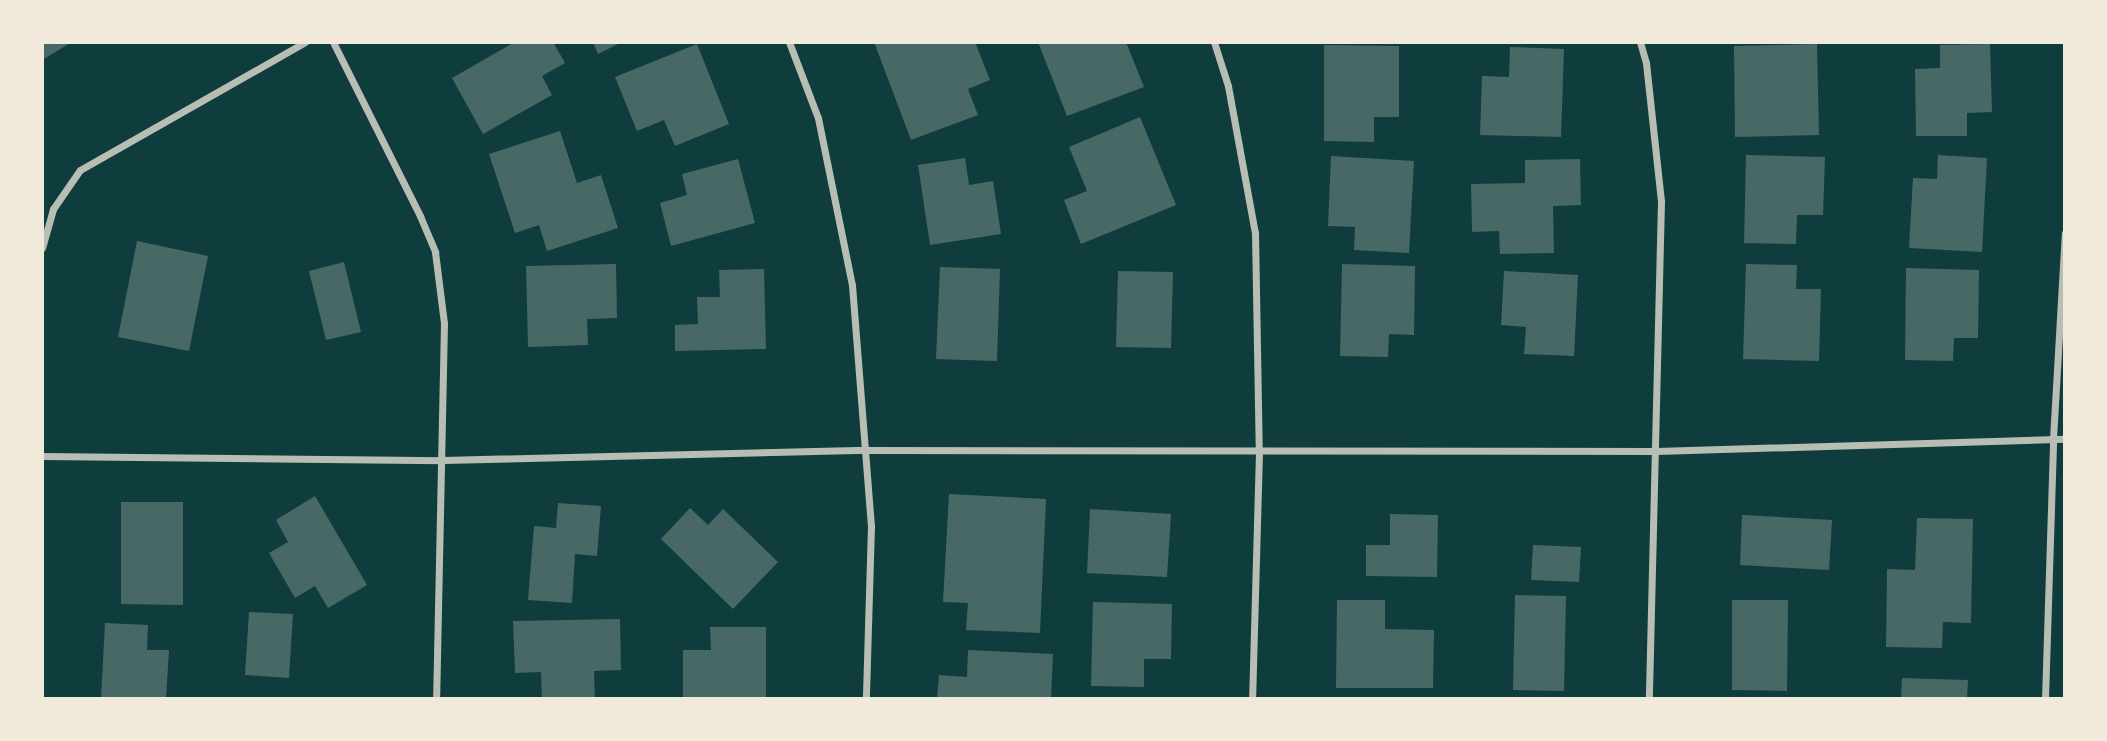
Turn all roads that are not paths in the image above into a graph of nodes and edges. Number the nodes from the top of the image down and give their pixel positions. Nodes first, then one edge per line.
1 (305, 42) edge
2 (333, 42) edge
3 (789, 42) edge
4 (1213, 42) edge
5 (1640, 42) edge
6 (2065, 233) edge
7 (42, 248) edge
8 (2053, 439) junction
9 (2065, 439) edge
10 (867, 450) junction
11 (1656, 451) junction
12 (1259, 453) junction
13 (42, 456) edge
14 (443, 460) junction
15 (436, 699) edge
16 (866, 699) edge
17 (1252, 699) edge
18 (1649, 699) edge
19 (2045, 699) edge

1 - 7 street
2 - 14 street
3 - 10 street
4 - 12 street
5 - 11 street
6 - 8 street
8 - 9 street
8 - 11 street
8 - 19 street
10 - 12 street
10 - 14 street
10 - 16 street
11 - 12 street
11 - 18 street
12 - 17 street
13 - 14 street
14 - 15 street

